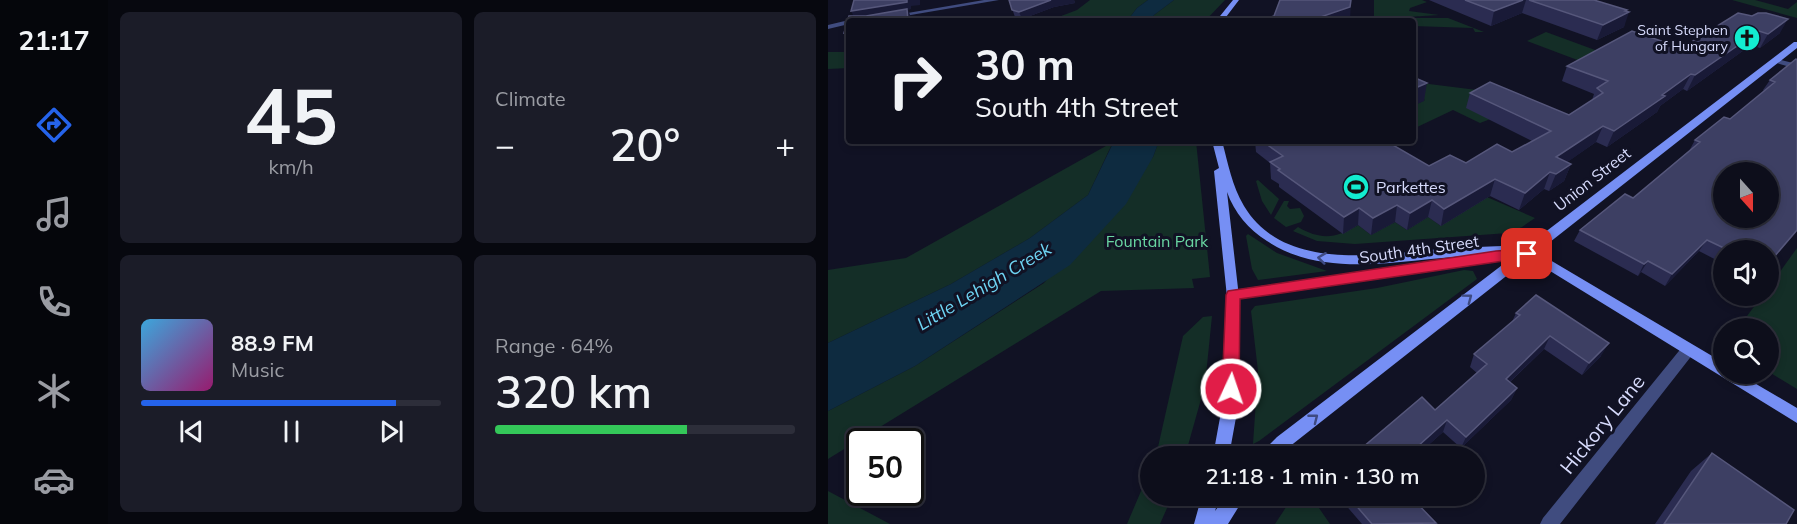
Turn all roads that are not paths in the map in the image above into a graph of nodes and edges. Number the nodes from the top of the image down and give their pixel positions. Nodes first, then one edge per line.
1 (936, 0) edge
2 (996, 0) edge
3 (1236, 0) edge
4 (937, 9) junction
5 (880, 18) edge
6 (1221, 18) edge
7 (846, 23) edge
8 (828, 27) edge
9 (1797, 44) edge
10 (1776, 60) junction
11 (1797, 67) edge
12 (1217, 144) edge
13 (1218, 144) edge
14 (1527, 254) junction
15 (1233, 295) junction
16 (1688, 350) junction
17 (1713, 365) edge
18 (1745, 384) edge
19 (1797, 416) edge
20 (1223, 446) edge
21 (1279, 446) edge
22 (1208, 506) edge
23 (1229, 506) edge
24 (1203, 524) edge
25 (1217, 524) edge
26 (1549, 524) edge

1 - 4 street
2 - 4 street
3 - 6 street
4 - 5 street
7 - 8 street
9 - 10 street, Union Street
10 - 11 street
10 - 14 street, Union Street
12 - 15 street
14 -> 13 street
14 - 15 street, South 4th Street
14 - 16 street
21 -> 14 street, Union Street
15 - 20 street
16 - 17 street
16 - 26 street, Hickory Lane
18 - 19 street
22 - 24 street
23 - 25 street

